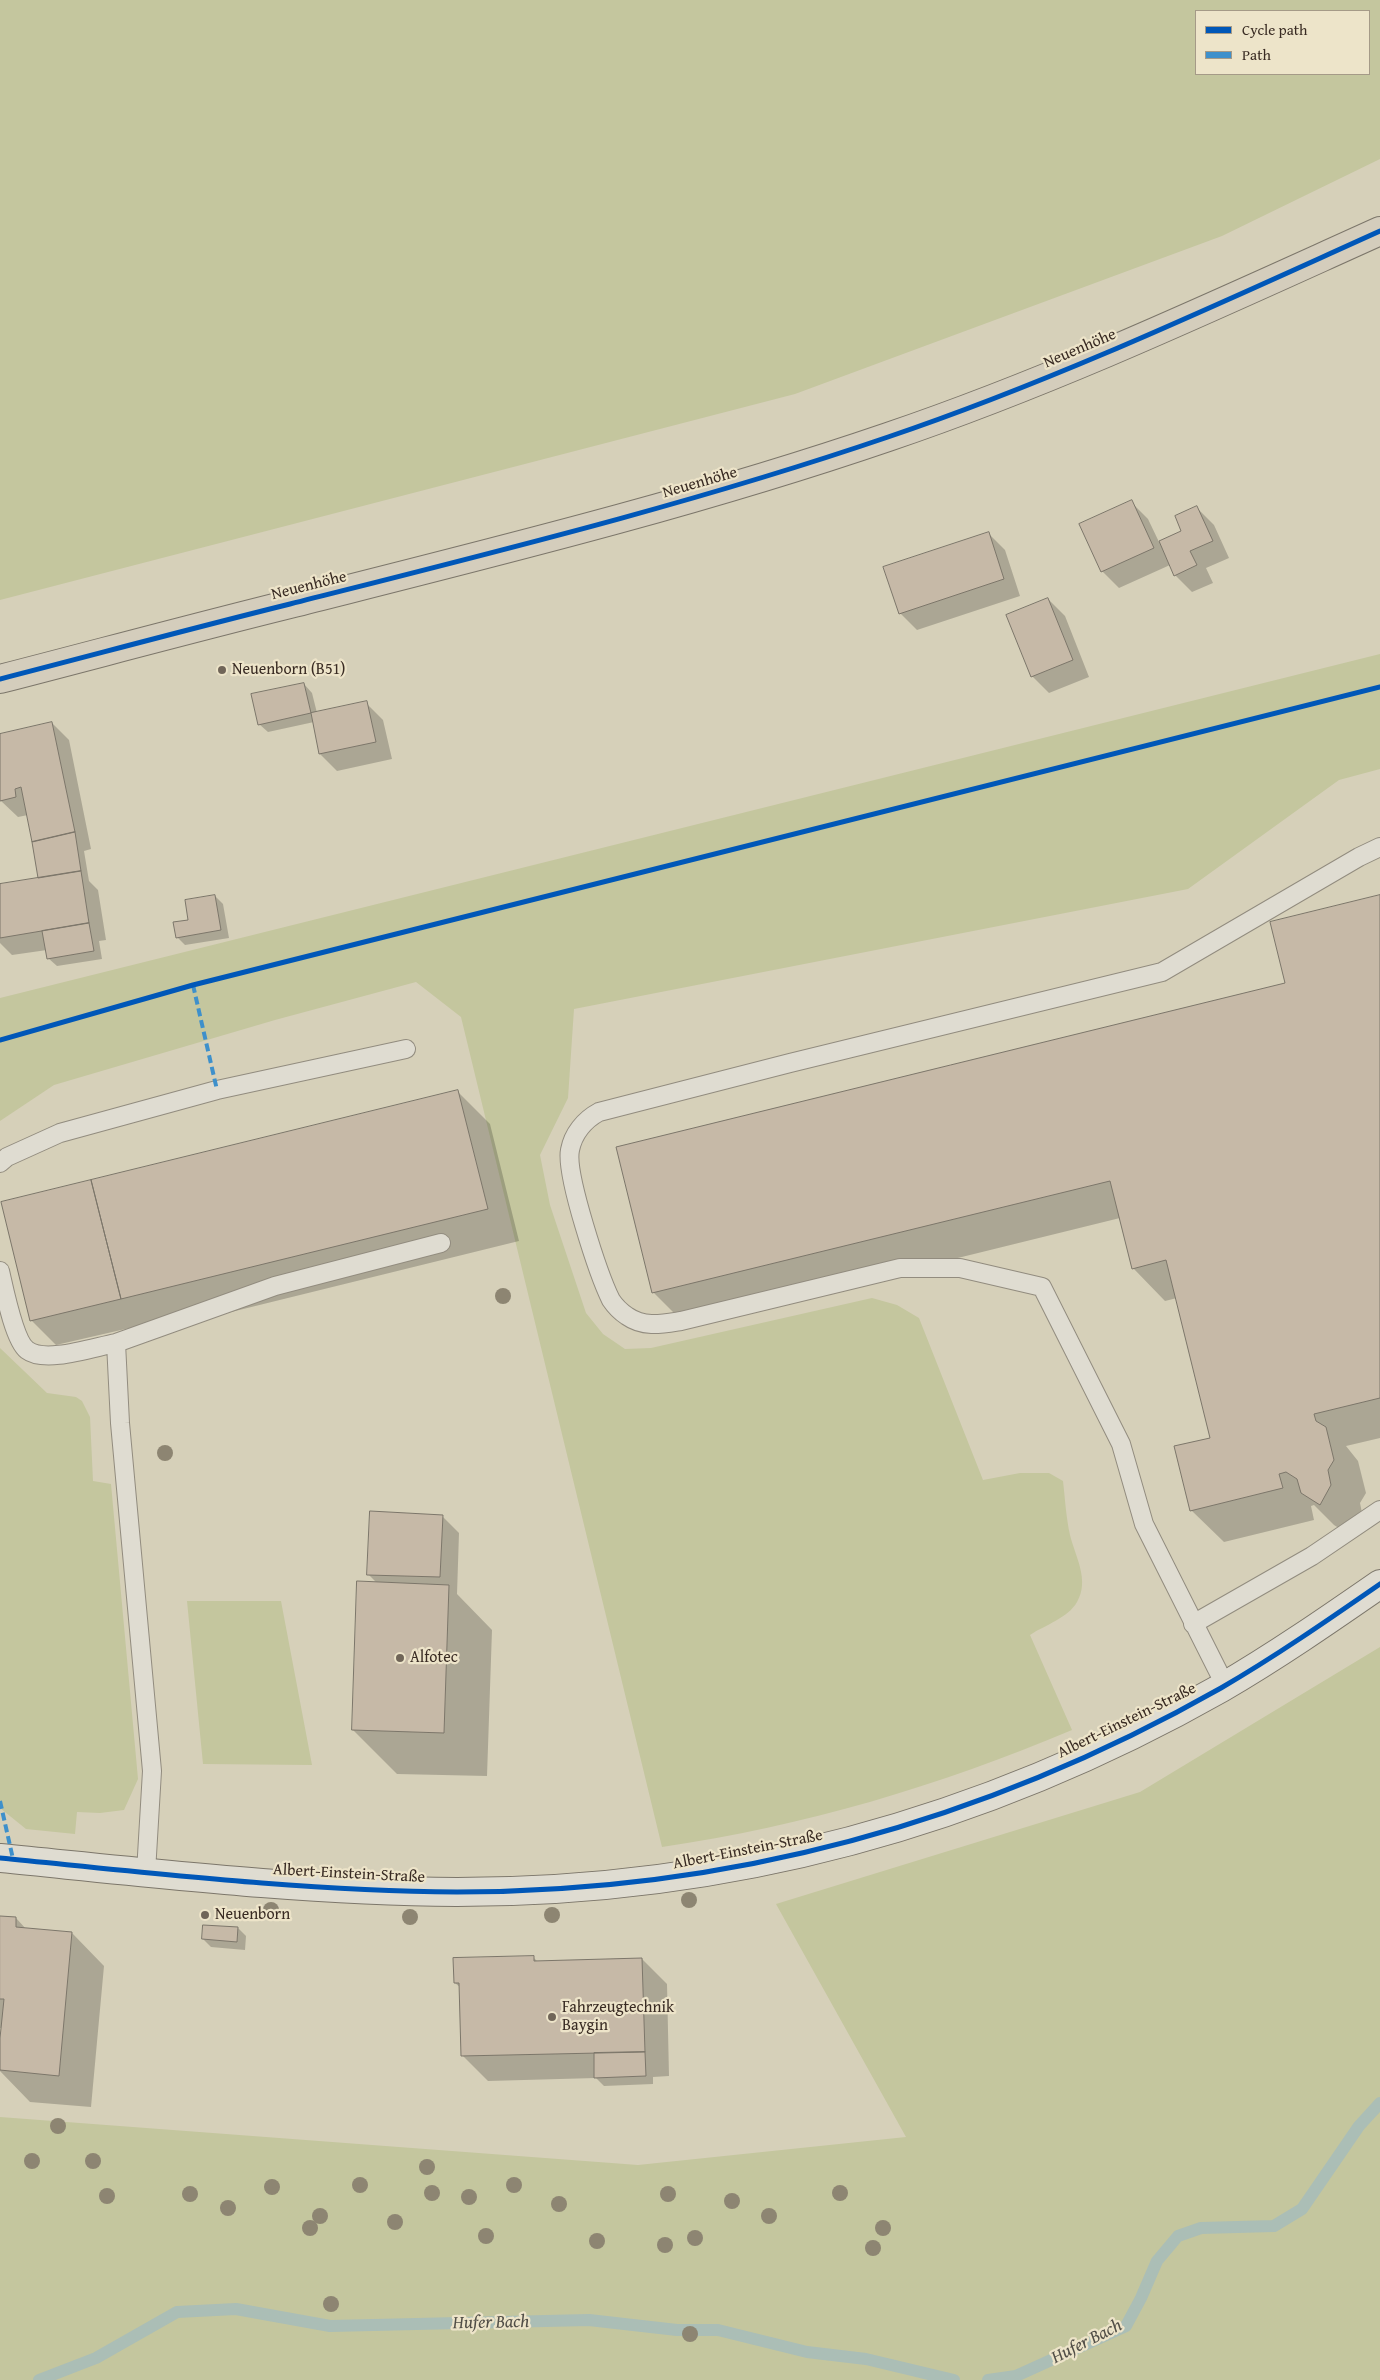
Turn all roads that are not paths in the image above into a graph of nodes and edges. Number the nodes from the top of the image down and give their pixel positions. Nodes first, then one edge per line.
1 (1380, 231) edge
2 (0, 679) edge
3 (1380, 847) edge
4 (406, 1049) dead end
5 (0, 1163) edge
6 (441, 1243) dead end
7 (0, 1271) edge
8 (116, 1343) junction
9 (1380, 1510) edge
10 (1380, 1584) edge
11 (1193, 1624) junction
12 (1225, 1686) junction
13 (0, 1858) edge
14 (146, 1872) junction

1 - 2 main road, Neuenhöhe
3 - 11 lane
4 - 5 lane
6 - 8 lane
7 - 8 lane
8 - 14 lane
9 - 11 lane
10 - 12 street, Albert-Einstein-Straße
11 - 12 lane
12 - 14 street, Albert-Einstein-Straße
13 - 14 street, Albert-Einstein-Straße

